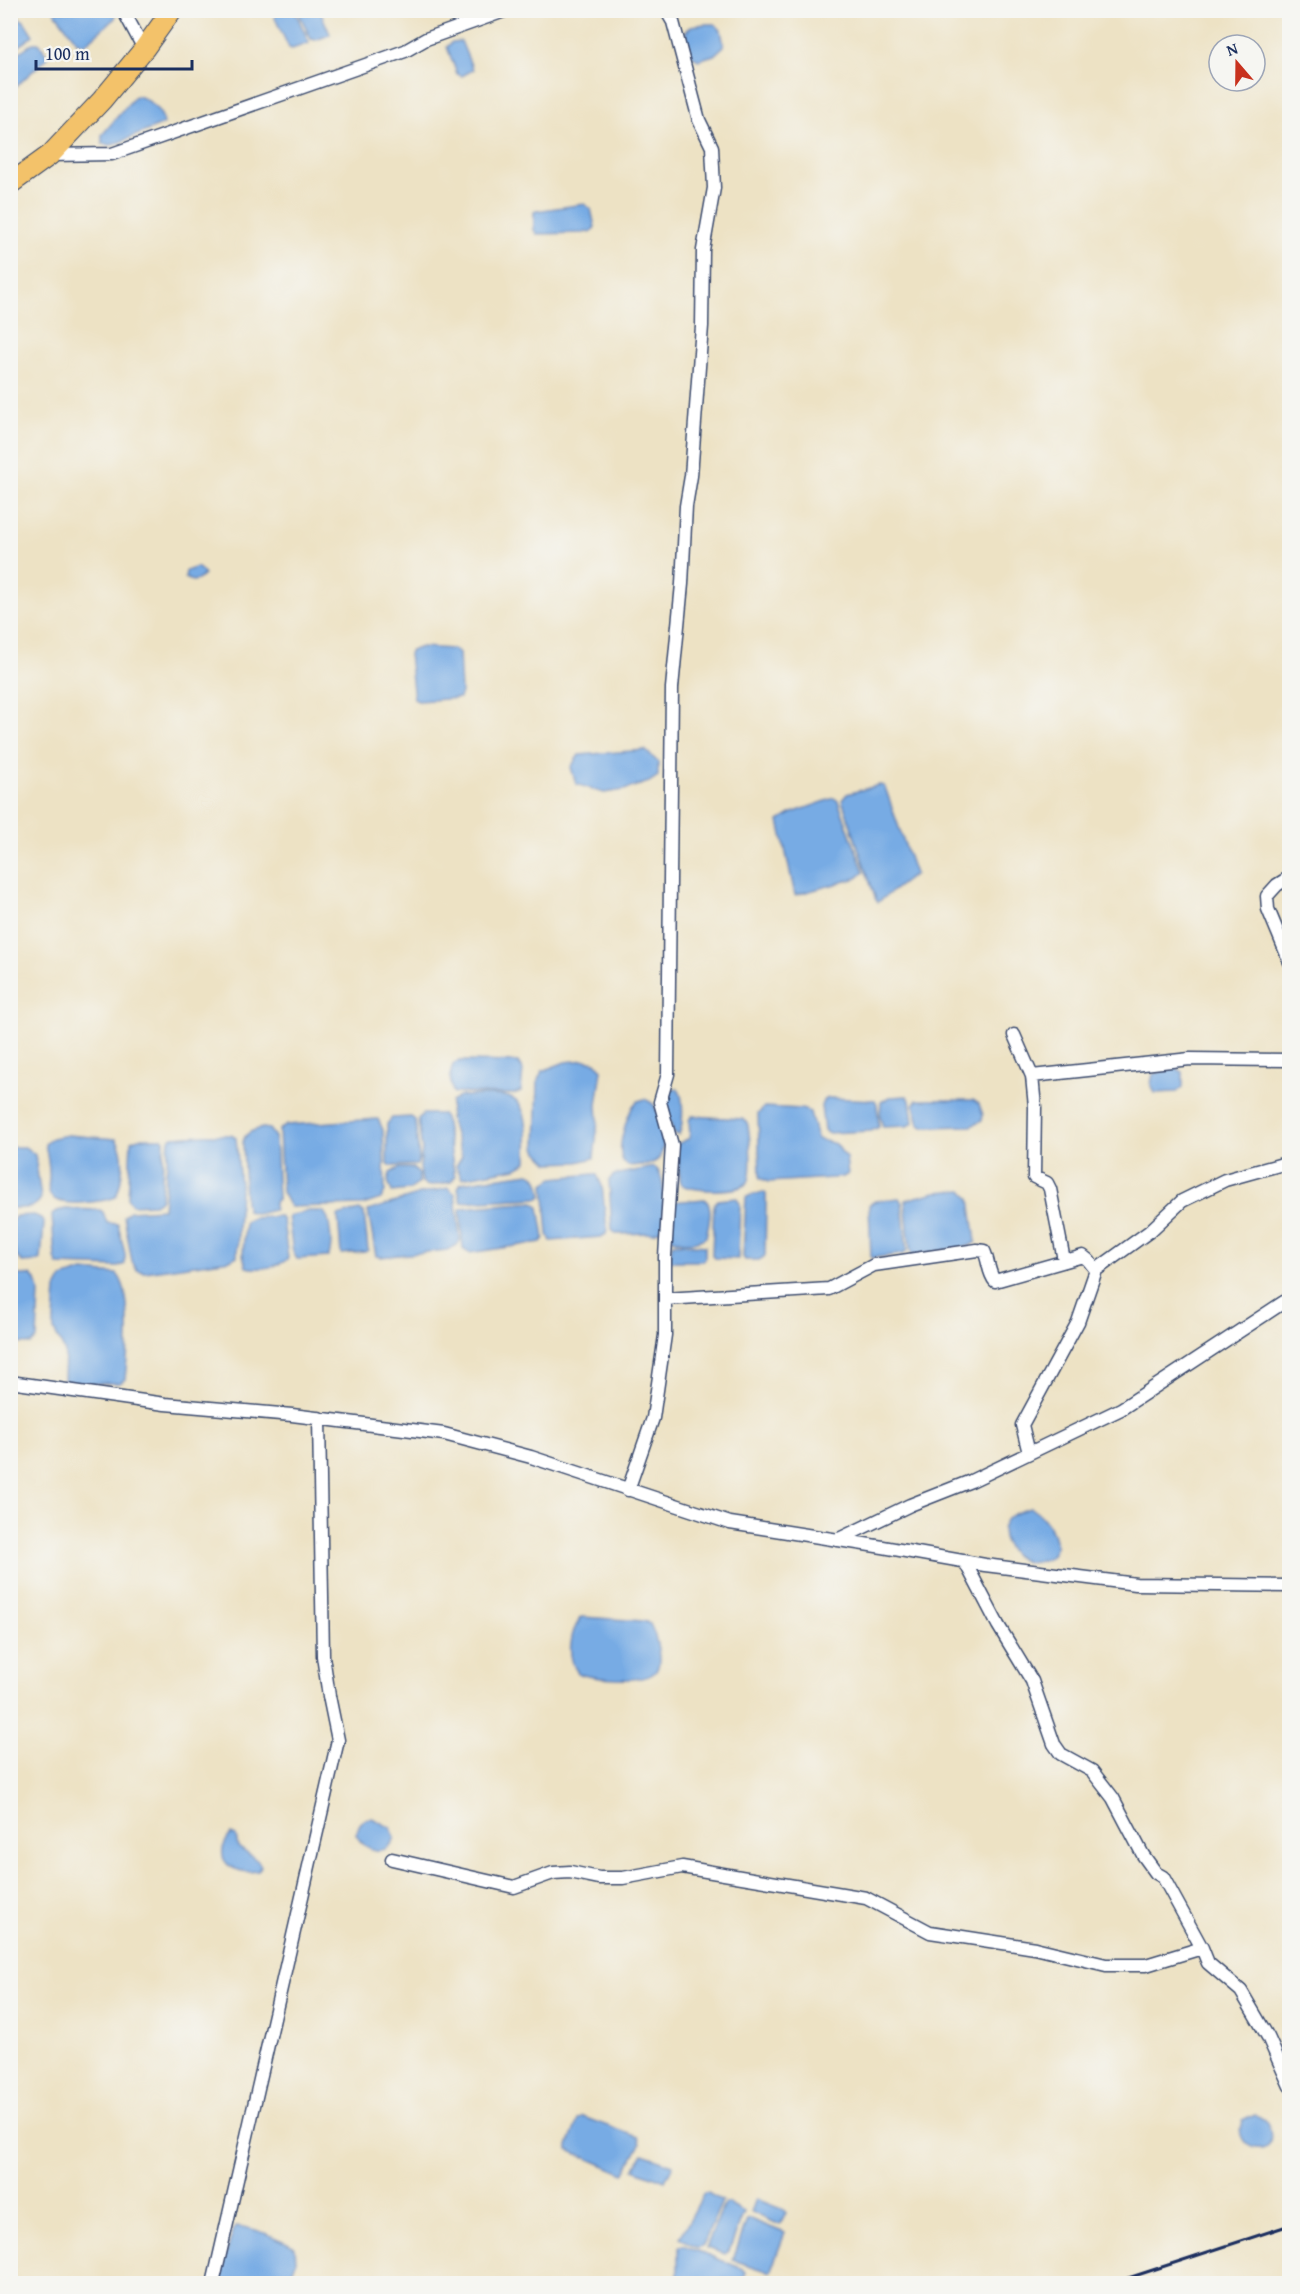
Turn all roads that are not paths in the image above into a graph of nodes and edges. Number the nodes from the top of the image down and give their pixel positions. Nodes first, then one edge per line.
1 (123, 10) edge
2 (172, 10) edge
3 (507, 10) edge
4 (666, 10) edge
5 (144, 49) junction
6 (50, 155) junction
7 (10, 184) edge
8 (1290, 877) edge
9 (1290, 962) edge
10 (1014, 1035) dead end
11 (1290, 1060) edge
12 (1032, 1076) junction
13 (1290, 1162) edge
14 (1064, 1260) junction
15 (1096, 1270) junction
16 (1290, 1298) edge
17 (665, 1299) junction
18 (10, 1382) edge
19 (319, 1418) junction
20 (1029, 1453) junction
21 (628, 1490) junction
22 (837, 1540) junction
23 (965, 1562) junction
24 (1290, 1586) edge
25 (392, 1859) dead end
26 (1202, 1948) junction
27 (1290, 2086) edge
28 (213, 2283) edge

1 - 5 street
2 - 5 main road
3 - 6 street
4 - 17 street
5 - 6 main road
6 - 7 main road
8 - 9 street
10 - 12 street
11 - 12 street
12 - 14 street
13 - 15 street
14 - 15 street
14 - 17 street
15 - 20 street
16 - 20 street
17 - 21 street
18 - 19 street
19 - 21 street
19 - 28 street
20 - 22 street
21 - 22 street
22 - 23 street
23 - 24 street
23 - 26 street
25 - 26 street
26 - 27 street

